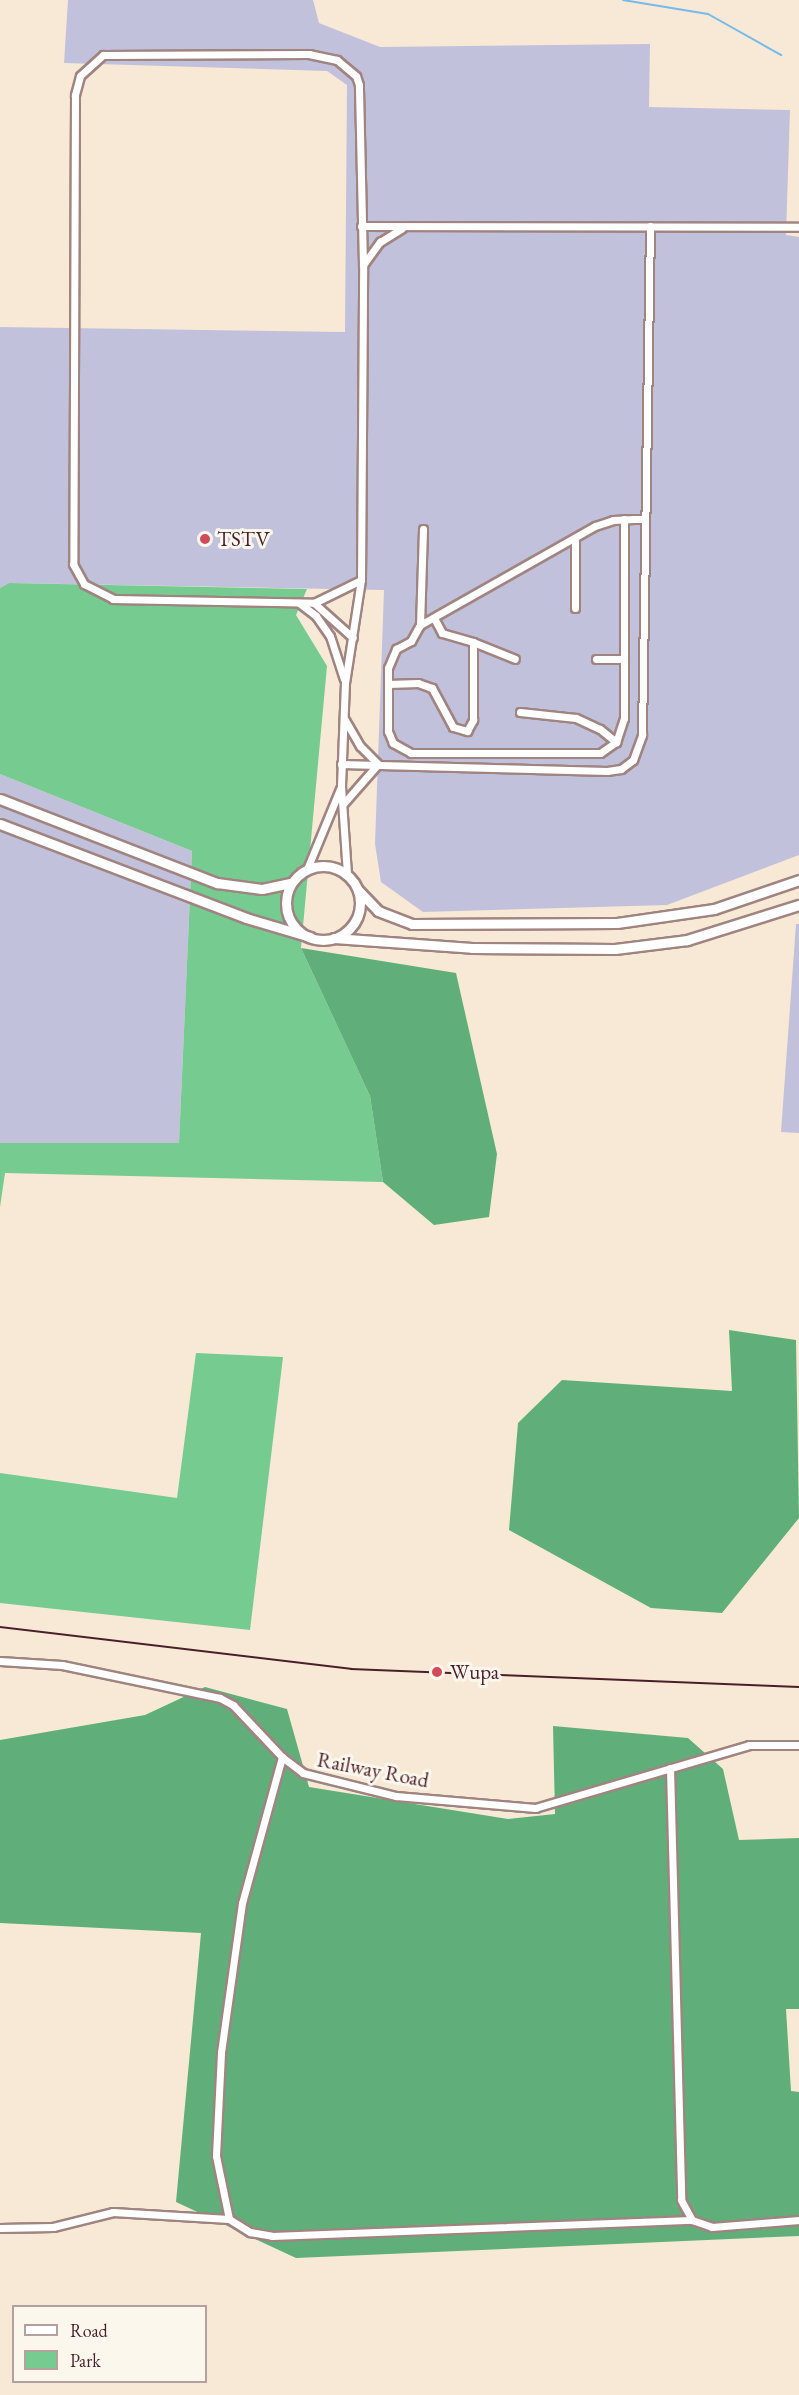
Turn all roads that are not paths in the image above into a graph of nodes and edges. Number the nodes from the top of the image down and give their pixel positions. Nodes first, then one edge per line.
1 (361, 226) junction
2 (650, 226) junction
3 (799, 226) edge
4 (404, 228) junction
5 (363, 265) junction
6 (624, 519) junction
7 (645, 519) junction
8 (423, 529) dead end
9 (575, 538) junction
10 (361, 580) junction
11 (297, 602) junction
12 (314, 603) junction
13 (575, 608) dead end
14 (434, 618) junction
15 (420, 625) junction
16 (353, 638) junction
17 (473, 642) junction
18 (515, 658) dead end
19 (596, 659) dead end
20 (624, 659) junction
21 (345, 683) junction
22 (388, 684) junction
23 (520, 712) dead end
24 (344, 718) junction
25 (616, 742) junction
26 (341, 764) junction
27 (378, 765) junction
28 (341, 786) junction
29 (0, 799) edge
30 (343, 804) junction
31 (0, 824) edge
32 (307, 869) junction
33 (347, 874) junction
34 (799, 880) edge
35 (291, 883) junction
36 (358, 890) junction
37 (799, 905) edge
38 (310, 938) junction
39 (334, 938) junction
40 (0, 1661) edge
41 (799, 1746) edge
42 (282, 1757) junction
43 (670, 1768) junction
44 (229, 2219) junction
45 (692, 2220) junction
46 (799, 2220) edge
47 (0, 2228) edge

1 - 4 street
1 - 5 street
1 - 11 street
2 - 3 street
2 - 4 street
2 - 7 street
4 - 5 street
5 - 10 street
6 - 7 street
6 - 9 street
6 - 20 street
7 - 27 street
8 - 15 street
9 - 13 street
9 - 14 street
10 - 12 street
10 - 16 street
11 - 12 street
11 - 21 street
12 - 16 street
14 - 15 street
14 - 17 street
15 - 22 street
16 - 21 street
17 - 18 street
17 - 22 street
19 - 20 street
20 - 25 street
21 - 24 street
22 - 25 street
23 - 25 street
24 - 26 street
24 - 27 street
26 - 27 street
26 - 28 street
27 - 30 street
28 - 30 street
28 - 32 street
29 - 35 street
30 - 33 street
31 - 38 street
32 - 33 street
32 - 35 street
33 - 36 street
34 - 36 street
35 - 38 street
36 - 39 street
37 - 39 street
38 - 39 street
40 - 42 street, Railway Road
41 - 43 street, Railway Road
42 - 43 street, Railway Road
42 - 44 street
43 - 45 street
44 - 45 street
44 - 47 street
45 - 46 street

